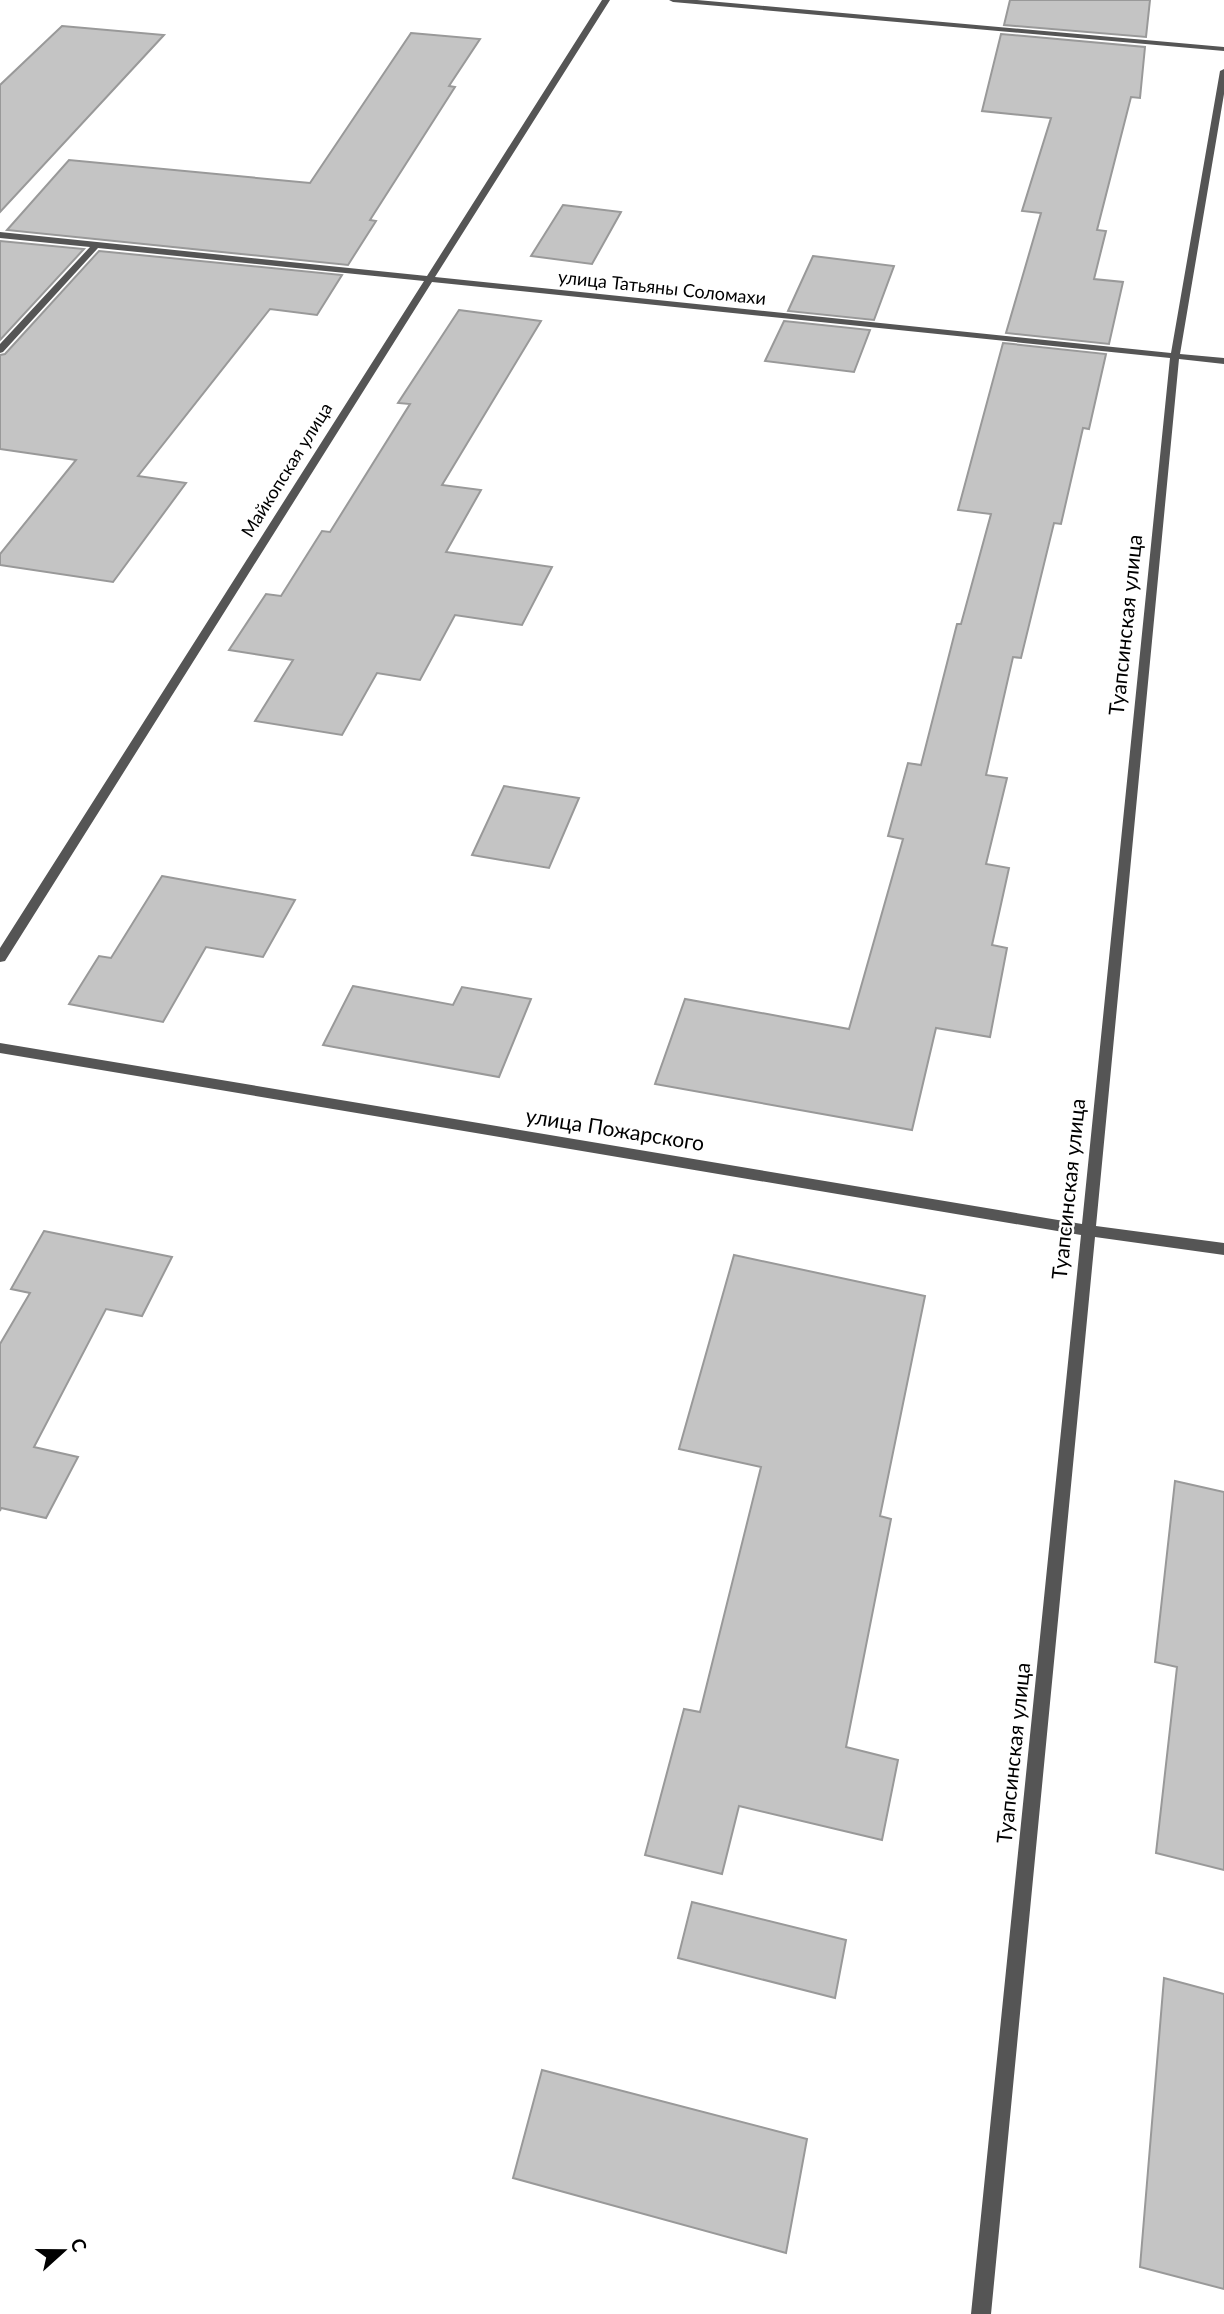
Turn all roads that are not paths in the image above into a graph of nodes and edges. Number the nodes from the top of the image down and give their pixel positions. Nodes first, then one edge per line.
1 (606, 0) edge
2 (673, 0) edge
3 (1224, 49) edge
4 (1224, 71) edge
5 (0, 235) edge
6 (96, 245) junction
7 (428, 280) junction
8 (0, 350) edge
9 (1175, 356) junction
10 (1224, 361) edge
11 (0, 958) edge
12 (0, 1048) edge
13 (1086, 1230) junction
14 (1224, 1249) edge
15 (981, 2314) edge

1 - 7 street, Майкопская улица
2 - 3 street
4 - 9 street, Туапсинская улица
5 - 6 street, улица Татьяны Соломахи
6 - 7 street, улица Татьяны Соломахи
6 - 8 street
7 - 9 street, улица Татьяны Соломахи
7 - 11 street, Майкопская улица
9 - 10 street, улица Татьяны Соломахи
9 - 13 street, Туапсинская улица
12 - 13 street, улица Пожарского
13 - 14 street, улица Пожарского
13 - 15 street, Туапсинская улица

